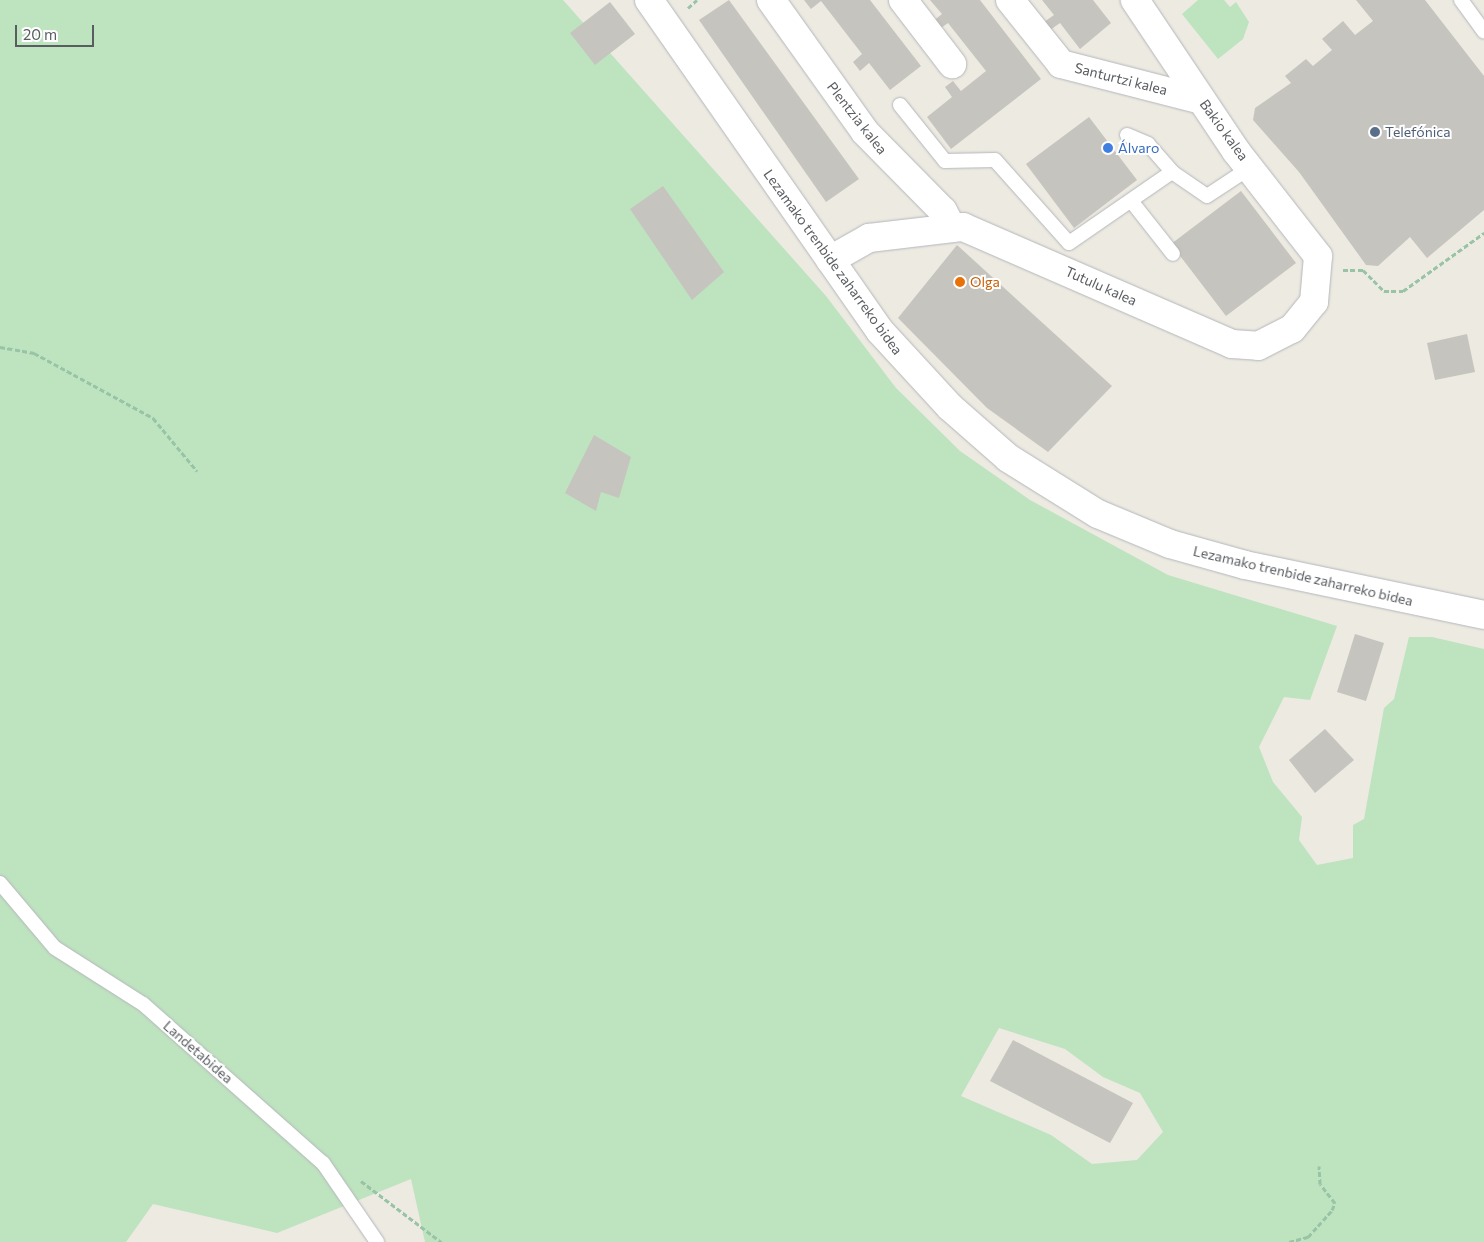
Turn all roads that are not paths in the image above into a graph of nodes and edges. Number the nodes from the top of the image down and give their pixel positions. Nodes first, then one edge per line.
1 (649, 0) edge
2 (771, 0) edge
3 (903, 0) edge
4 (1010, 0) edge
5 (1135, 0) edge
6 (1461, 0) edge
7 (1484, 32) edge
8 (952, 64) dead end
9 (1202, 100) junction
10 (900, 105) dead end
11 (1127, 135) dead end
12 (1251, 167) junction
13 (1172, 172) junction
14 (1132, 202) junction
15 (952, 228) junction
16 (1173, 254) dead end
17 (1318, 256) joint
18 (830, 260) junction
19 (1484, 615) edge
20 (0, 883) edge
21 (376, 1242) edge

1 - 18 street, Lezamako trenbide zaharreko bidea
2 - 15 street, Plentzia kalea
3 - 8 street
4 - 9 street, Santurtzi kalea
5 - 9 street, Bakio kalea
6 - 7 lane
9 - 12 street, Bakio kalea
10 - 14 lane
11 - 13 lane
12 - 13 lane
12 - 17 street, Bakio kalea
13 - 14 lane
14 - 16 lane
15 - 17 street, Tutulu kalea
15 - 18 street, Tutulu kalea
18 - 19 street, Lezamako trenbide zaharreko bidea
20 - 21 lane, Landetabidea

